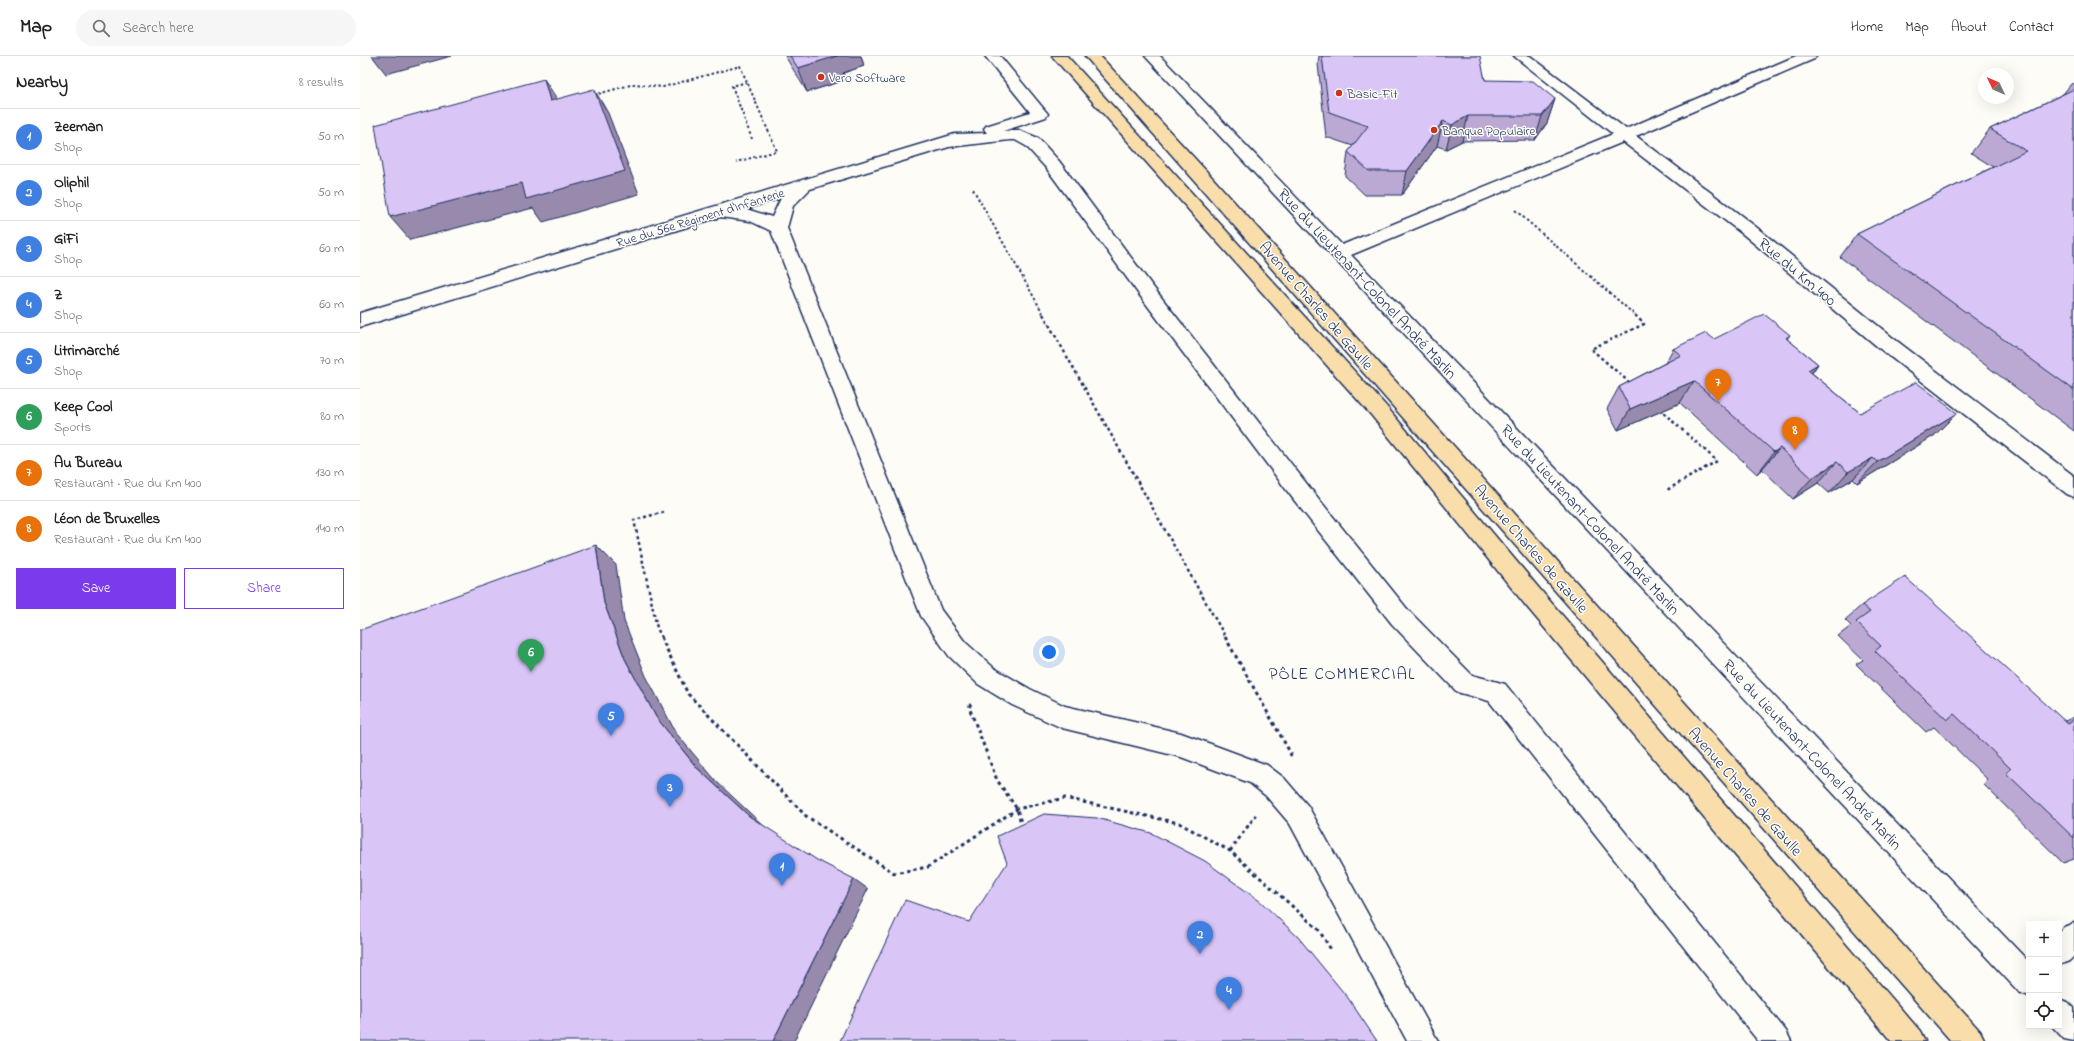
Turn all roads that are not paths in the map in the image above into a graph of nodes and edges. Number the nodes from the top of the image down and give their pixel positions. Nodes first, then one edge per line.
1 (992, 56) edge
2 (1059, 56) edge
3 (1092, 56) edge
4 (1152, 56) edge
5 (1521, 56) edge
6 (1809, 56) edge
7 (1624, 135) junction
8 (948, 142) junction
9 (805, 185) junction
10 (712, 213) junction
11 (778, 228) junction
12 (1339, 253) junction
13 (360, 320) edge
14 (2074, 488) edge
15 (2074, 937) edge
16 (2062, 948) edge
17 (2026, 978) edge
18 (2062, 1016) edge
19 (2074, 1029) edge
20 (1422, 1041) edge
21 (1776, 1041) edge
22 (1910, 1041) edge
23 (1970, 1041) edge

1 - 8 street, Rue du 56e Régiment d'Infanterie
2 - 22 main road, Avenue Charles de Gaulle
3 - 23 main road, Avenue Charles de Gaulle
4 - 12 street, Rue du Lieutenant-Colonel André Marlin
5 - 7 street, Rue du Km 400
6 - 7 street
7 - 12 street
7 - 14 street, Rue du Km 400
8 - 9 street, Rue du 56e Régiment d'Infanterie
8 - 21 street
9 - 10 street, Rue du 56e Régiment d'Infanterie
9 - 11 street
10 - 11 street
10 - 13 street, Rue du 56e Régiment d'Infanterie
11 - 20 street
12 - 17 street, Rue du Lieutenant-Colonel André Marlin
15 - 16 street
18 - 19 street

